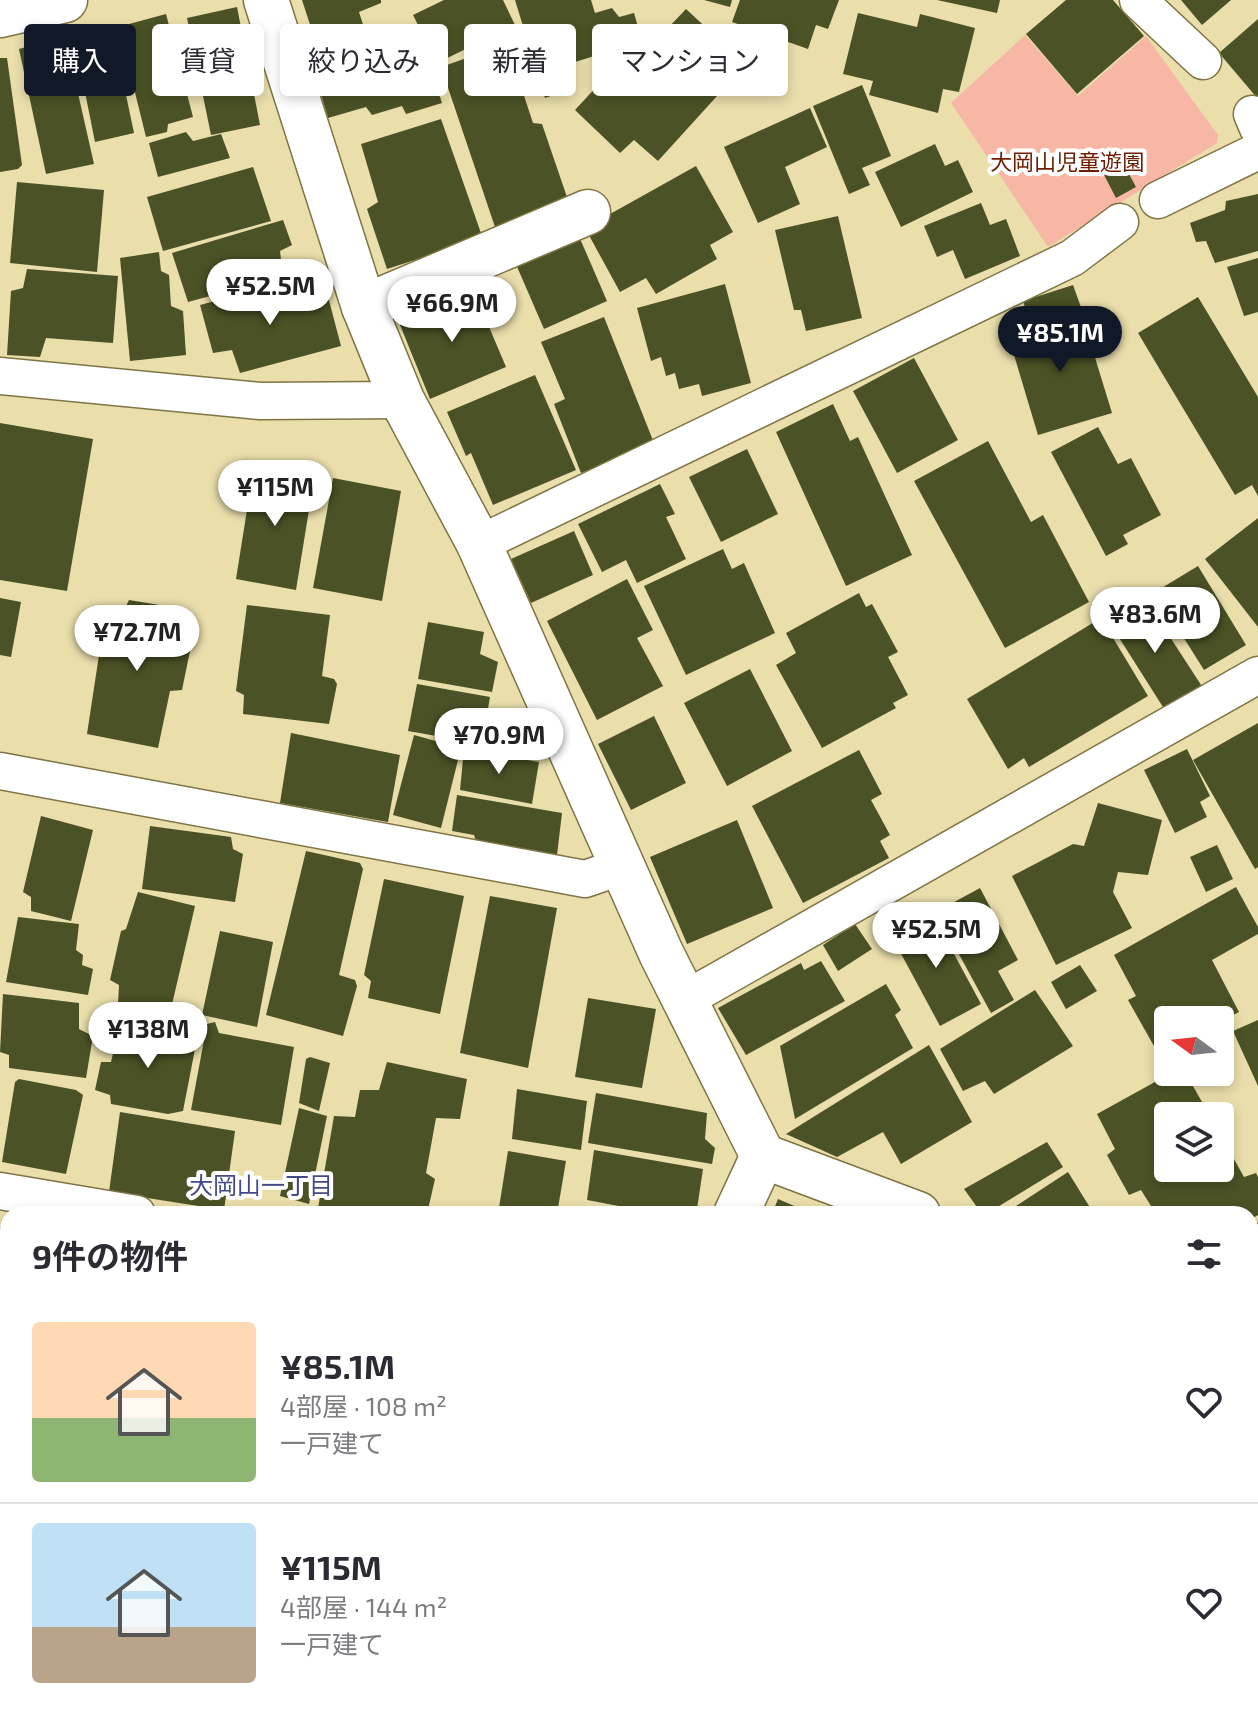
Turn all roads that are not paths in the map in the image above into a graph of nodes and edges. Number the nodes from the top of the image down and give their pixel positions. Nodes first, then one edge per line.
1 (65, 0) edge
2 (266, 0) edge
3 (1138, 0) edge
4 (0, 15) edge
5 (1203, 61) dead end
6 (1258, 151) edge
7 (1158, 200) dead end
8 (588, 212) dead end
9 (1120, 222) dead end
10 (364, 307) junction
11 (0, 376) edge
12 (402, 400) junction
13 (479, 544) junction
14 (1258, 675) edge
15 (0, 771) edge
16 (623, 866) junction
17 (684, 1000) junction
18 (763, 1156) junction
19 (0, 1191) edge
20 (89, 1206) edge
21 (740, 1206) edge
22 (897, 1206) edge

1 - 4 street
2 - 10 street
3 - 5 lane
6 - 7 lane
8 - 10 street
9 - 13 lane
10 - 12 street
11 - 12 lane
12 - 13 street
13 - 16 street
14 - 17 lane
15 - 16 lane
16 - 17 street
17 - 18 street
18 - 21 street
18 - 22 street
19 - 20 lane

